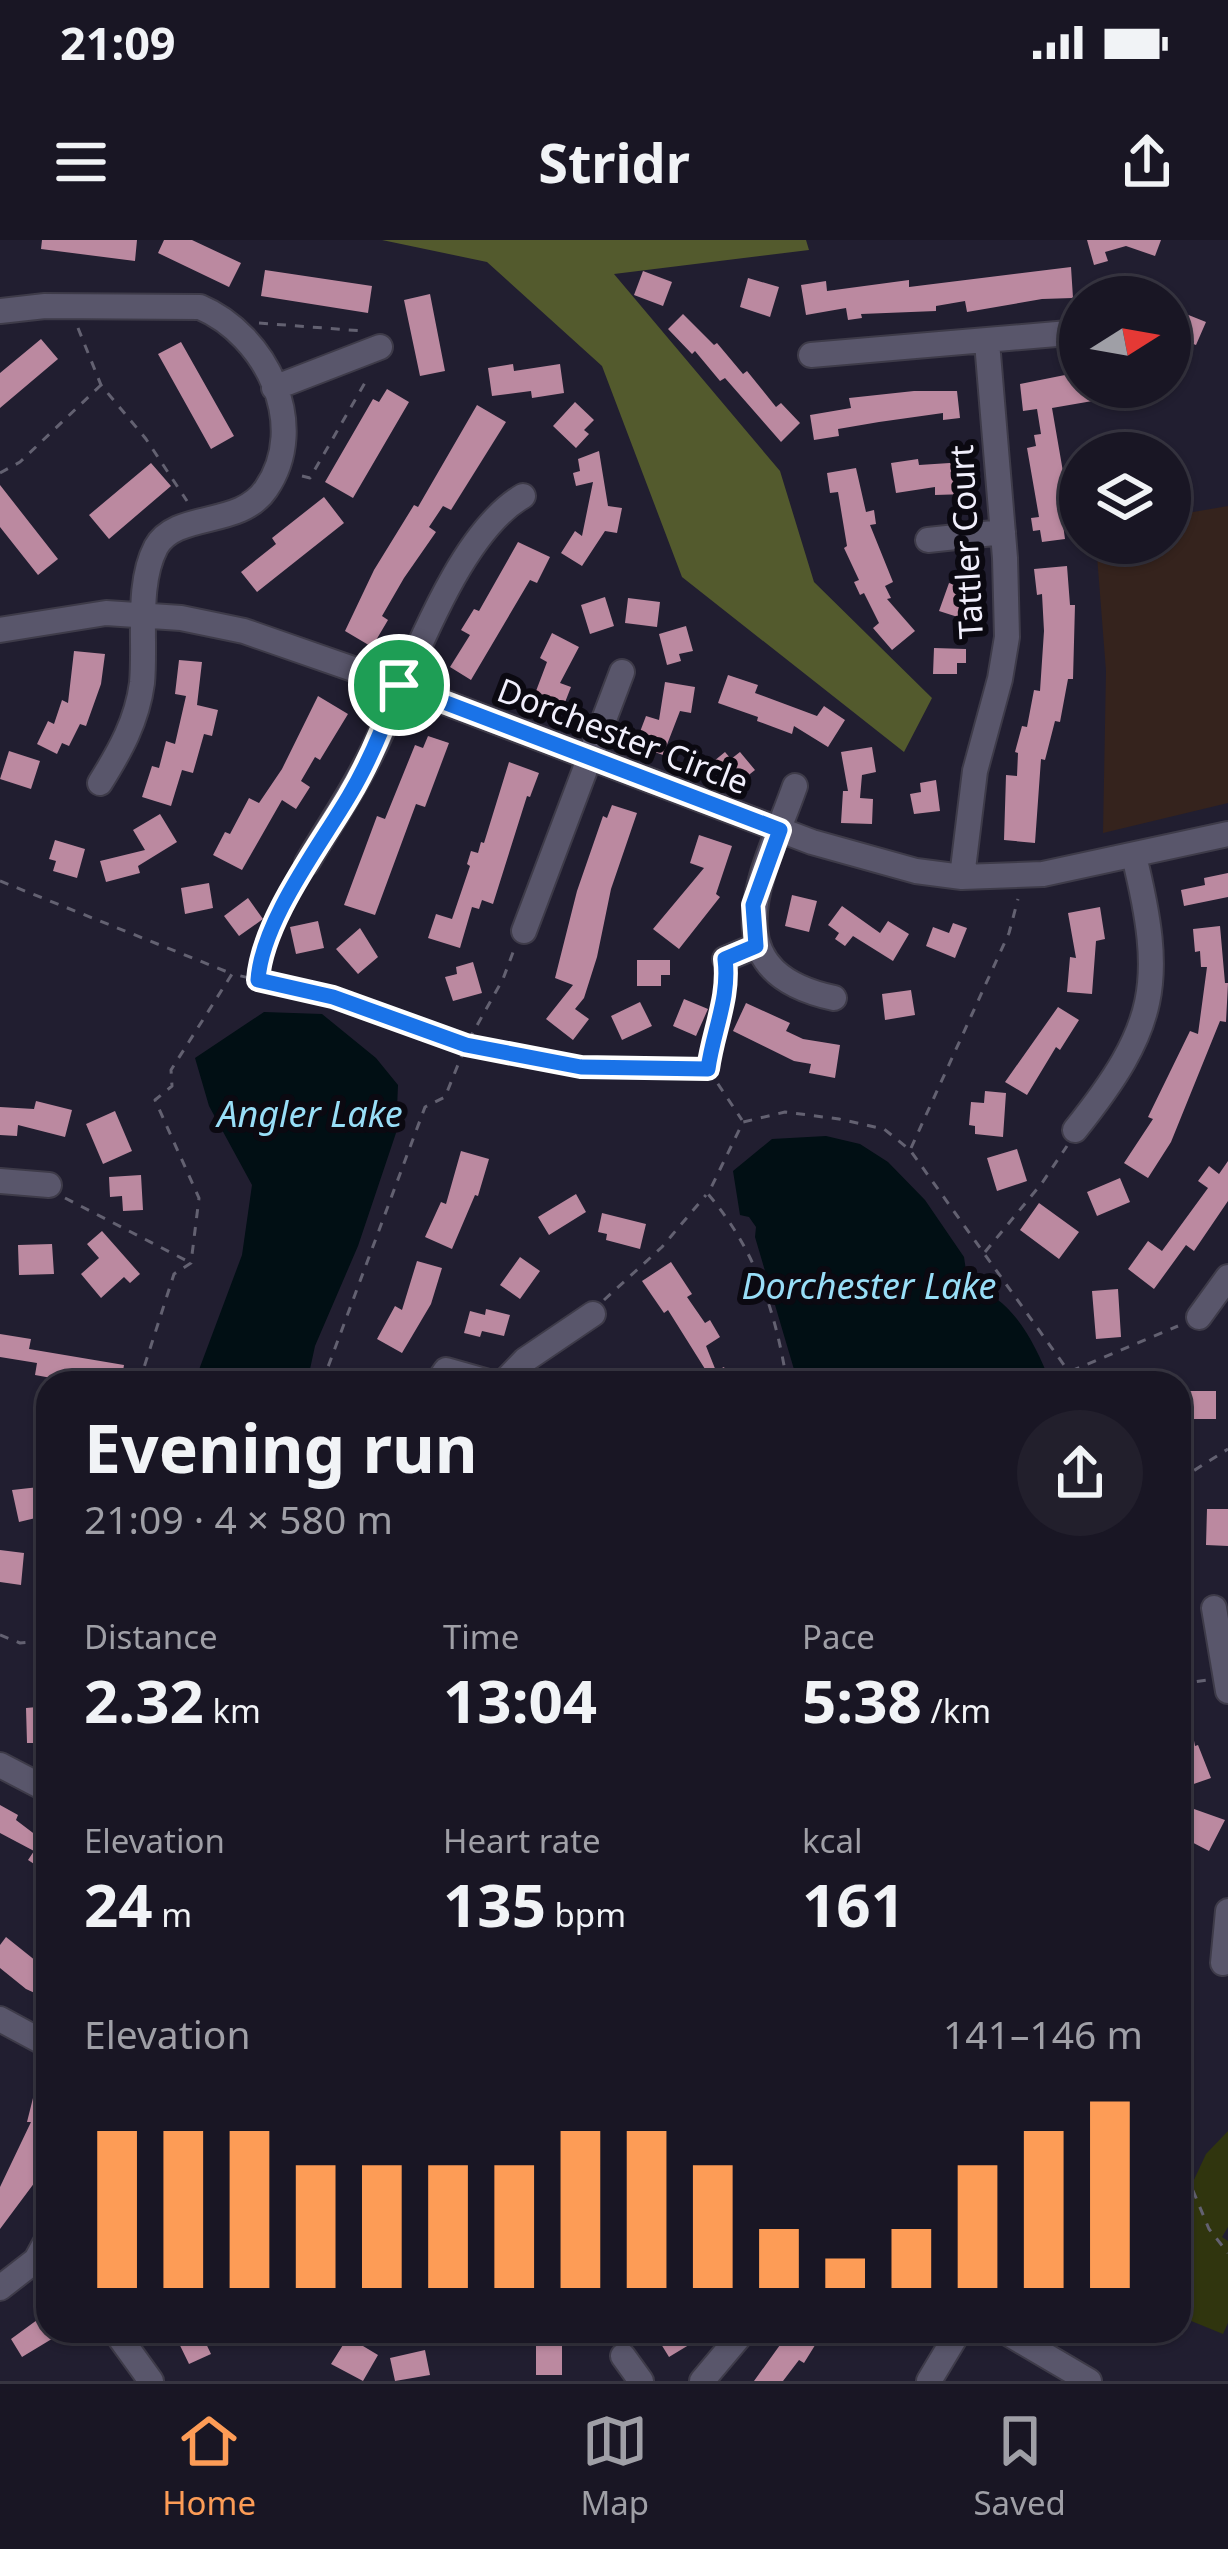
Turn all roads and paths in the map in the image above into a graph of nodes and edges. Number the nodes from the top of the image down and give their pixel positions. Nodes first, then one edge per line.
1 (0, 311) edge
2 (257, 323) dead end
3 (77, 326) dead end
4 (1059, 334) edge
5 (374, 339) joint
6 (987, 342) junction
7 (811, 355) dead end
8 (366, 381) dead end
9 (101, 385) junction
10 (274, 388) junction
11 (0, 473) edge
12 (302, 476) dead end
13 (523, 496) dead end
14 (187, 501) dead end
15 (1003, 532) junction
16 (928, 540) dead end
17 (145, 614) junction
18 (0, 630) edge
19 (622, 672) dead end
20 (399, 685) junction
21 (589, 760) junction
22 (100, 783) dead end
23 (795, 786) dead end
24 (780, 830) junction
25 (1228, 835) edge
26 (1134, 856) junction
27 (307, 863) joint
28 (962, 878) junction
29 (0, 881) edge
30 (1018, 899) dead end
31 (524, 931) joint
32 (756, 946) junction
33 (725, 959) joint
34 (232, 974) junction
35 (258, 980) junction
36 (834, 998) dead end
37 (466, 1045) junction
38 (708, 1069) junction
39 (743, 1122) junction
40 (1075, 1130) joint
41 (910, 1150) junction
42 (0, 1181) edge
43 (49, 1185) joint
44 (708, 1194) junction
45 (983, 1254) junction
46 (191, 1263) junction
47 (1228, 1276) edge
48 (592, 1314) joint
49 (1199, 1316) joint
50 (143, 1371) edge
51 (326, 1371) edge
52 (514, 1371) edge
53 (785, 1371) edge
54 (1069, 1371) edge
55 (1072, 1371) edge
56 (1228, 1449) edge
57 (1191, 1472) edge
58 (1214, 1608) dead end
59 (0, 1635) edge
60 (36, 1642) edge
61 (1191, 1684) edge
62 (1227, 1684) edge
63 (0, 1765) edge
64 (36, 1784) edge
65 (1228, 1911) edge
66 (1223, 1963) dead end
67 (0, 2019) edge
68 (36, 2038) edge
69 (1191, 2186) edge
70 (1228, 2253) edge
71 (36, 2262) edge
72 (0, 2288) edge
73 (125, 2343) edge
74 (734, 2343) edge
75 (952, 2343) edge
76 (1024, 2343) edge
77 (623, 2356) dead end
78 (152, 2381) edge
79 (640, 2381) edge
80 (702, 2381) edge
81 (929, 2381) edge
82 (1089, 2381) edge

1 - 10 street
2 - 5 path
3 - 9 path
4 - 6 street
5 - 10 street
6 - 7 street
6 - 15 street, Tattler Court
8 - 12 path
9 - 11 path
9 - 14 path
10 - 17 street
13 - 20 street
15 - 16 street
15 - 28 street, Tattler Court
17 - 18 street, Dorchester Circle
17 - 20 street, Dorchester Circle
17 - 22 street
19 - 21 street
20 - 21 street, Dorchester Circle
20 - 27 street
21 - 24 street, Dorchester Circle
21 - 31 street
23 - 24 street
24 - 28 street, Dorchester Circle
24 - 32 street
25 - 26 street, Dorchester Circle
26 - 28 street, Dorchester Circle
26 - 40 street
27 - 35 path
29 - 34 path
30 - 41 path
31 - 37 path
32 - 33 street
32 - 36 street
33 - 38 path
34 - 35 path
34 - 46 path
35 - 37 path
37 - 38 path
37 - 51 path
38 - 39 path
39 - 41 path
39 - 44 path
40 - 45 path
41 - 45 path
42 - 43 street
43 - 46 path
44 - 48 path
44 - 53 path
45 - 54 path
46 - 50 path
47 - 49 street
48 - 52 street
49 - 55 path
56 - 57 path
58 - 62 street
59 - 60 path
61 - 62 path
63 - 64 street
65 - 66 street
67 - 68 street
69 - 70 path
71 - 72 street
73 - 78 street
74 - 80 street
75 - 81 street
76 - 82 street
77 - 79 street

